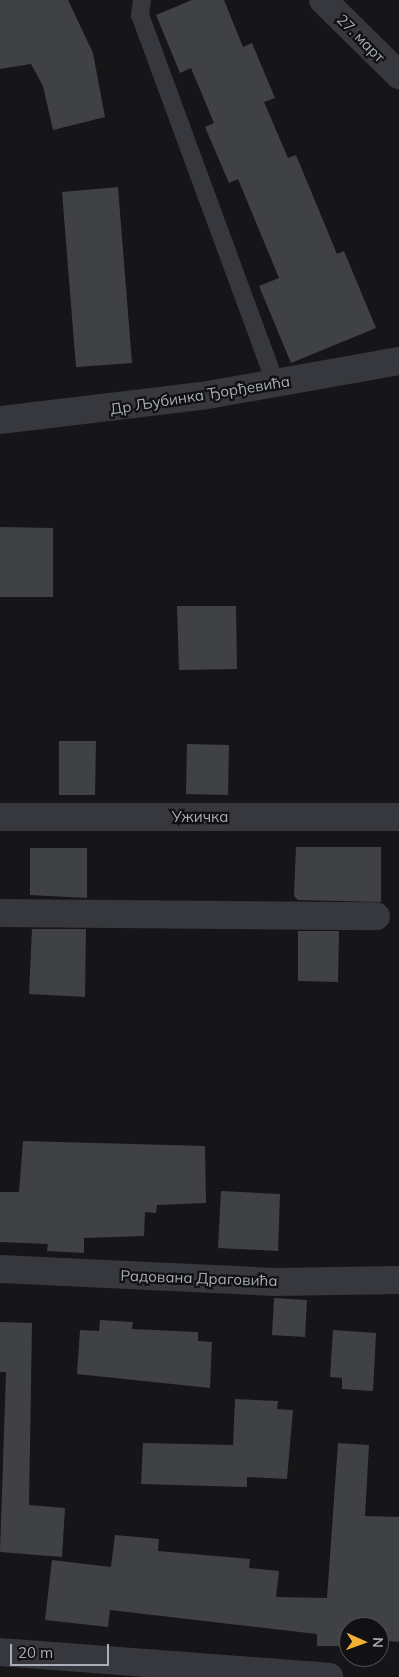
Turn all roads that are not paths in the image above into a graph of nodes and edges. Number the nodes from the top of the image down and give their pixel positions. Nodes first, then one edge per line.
1 (142, 0) edge
2 (324, 0) edge
3 (399, 75) edge
4 (399, 361) edge
5 (276, 384) junction
6 (0, 420) edge
7 (0, 817) edge
8 (399, 817) edge
9 (0, 913) edge
10 (376, 916) dead end
11 (0, 1269) edge
12 (399, 1280) edge
13 (0, 1652) edge
14 (197, 1672) edge
15 (329, 1677) edge

1 - 5 lane
2 - 3 street, 27. март
4 - 5 street, Др Љубинка Ђорђевића
5 - 6 street, Др Љубинка Ђорђевића
7 - 8 street, Ужичка
9 - 10 street
11 - 12 street, Радована Драговића
13 - 14 street
14 - 15 street

